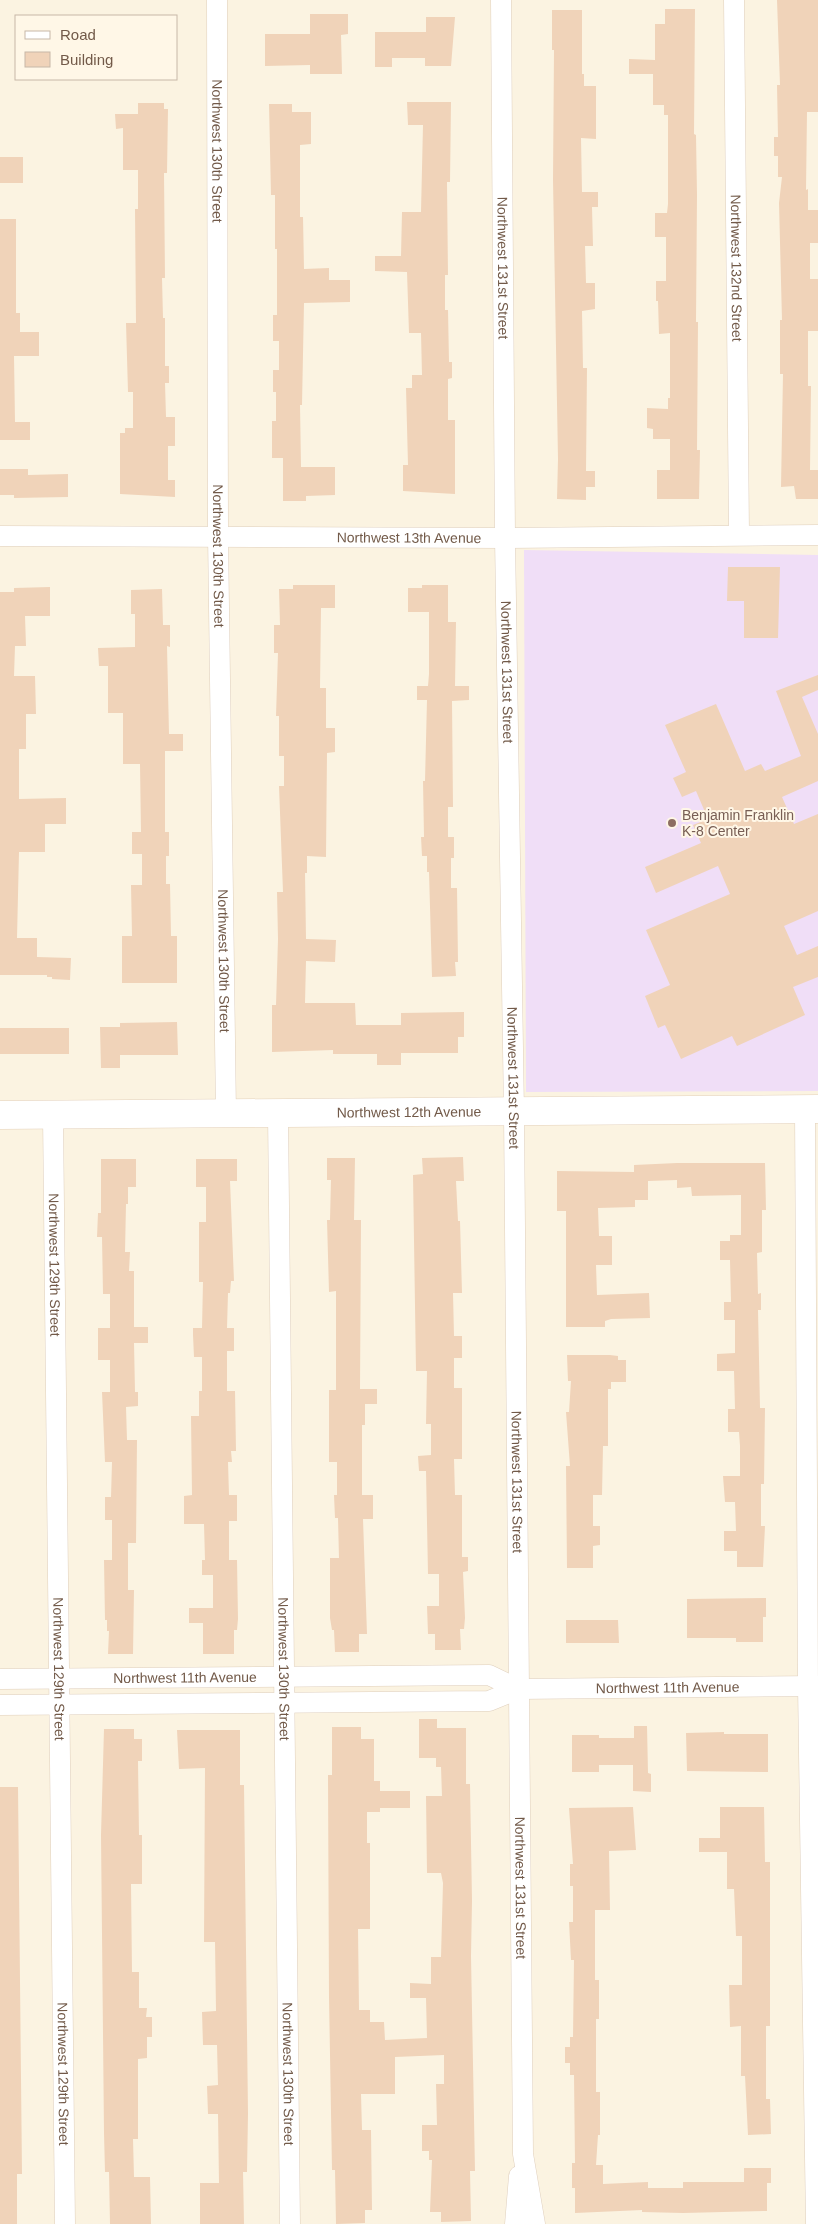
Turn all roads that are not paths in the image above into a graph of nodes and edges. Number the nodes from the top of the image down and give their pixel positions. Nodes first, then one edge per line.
1 (217, 0) edge
2 (501, 0) edge
3 (734, 0) edge
4 (218, 535) junction
5 (739, 535) junction
6 (818, 535) edge
7 (0, 536) edge
8 (505, 538) junction
9 (811, 1109) edge
10 (226, 1113) junction
11 (514, 1113) junction
12 (278, 1114) junction
13 (0, 1115) edge
14 (53, 1115) junction
15 (285, 1678) junction
16 (0, 1679) edge
17 (58, 1679) junction
18 (813, 1686) edge
19 (518, 1689) junction
20 (285, 1703) junction
21 (0, 1705) edge
22 (59, 1705) junction
23 (523, 2154) junction
24 (64, 2224) edge
25 (290, 2224) edge
26 (515, 2224) edge
27 (535, 2224) edge
28 (816, 2224) edge

1 - 4 street, Northwest 130th Street
2 - 8 street, Northwest 131st Street
3 - 5 street, Northwest 132nd Street
4 - 7 street, Northwest 13th Avenue
4 - 8 street, Northwest 13th Avenue
4 - 10 street, Northwest 130th Street
5 - 6 street, Northwest 13th Avenue
5 - 8 street, Northwest 13th Avenue
8 - 11 street, Northwest 131st Street
9 - 11 street, Northwest 12th Avenue
9 - 18 street
10 - 12 street, Northwest 12th Avenue
10 - 14 street, Northwest 12th Avenue
11 - 12 street, Northwest 12th Avenue
11 - 19 street, Northwest 131st Street
12 - 15 street, Northwest 130th Street
13 - 14 street, Northwest 12th Avenue
14 - 17 street, Northwest 129th Street
15 - 17 street, Northwest 11th Avenue
15 - 19 street, Northwest 11th Avenue
15 - 20 street, Northwest 130th Street
16 - 17 street, Northwest 11th Avenue
17 - 22 street, Northwest 129th Street
18 - 19 street, Northwest 11th Avenue
18 - 28 street
19 - 20 street, Northwest 11th Avenue
19 - 23 street, Northwest 131st Street
20 - 22 street, Northwest 11th Avenue
20 - 25 street, Northwest 130th Street
21 - 22 street, Northwest 11th Avenue
22 - 24 street, Northwest 129th Street
23 - 26 street, Northwest 131st Street
23 - 27 street, Northwest 131st Street

